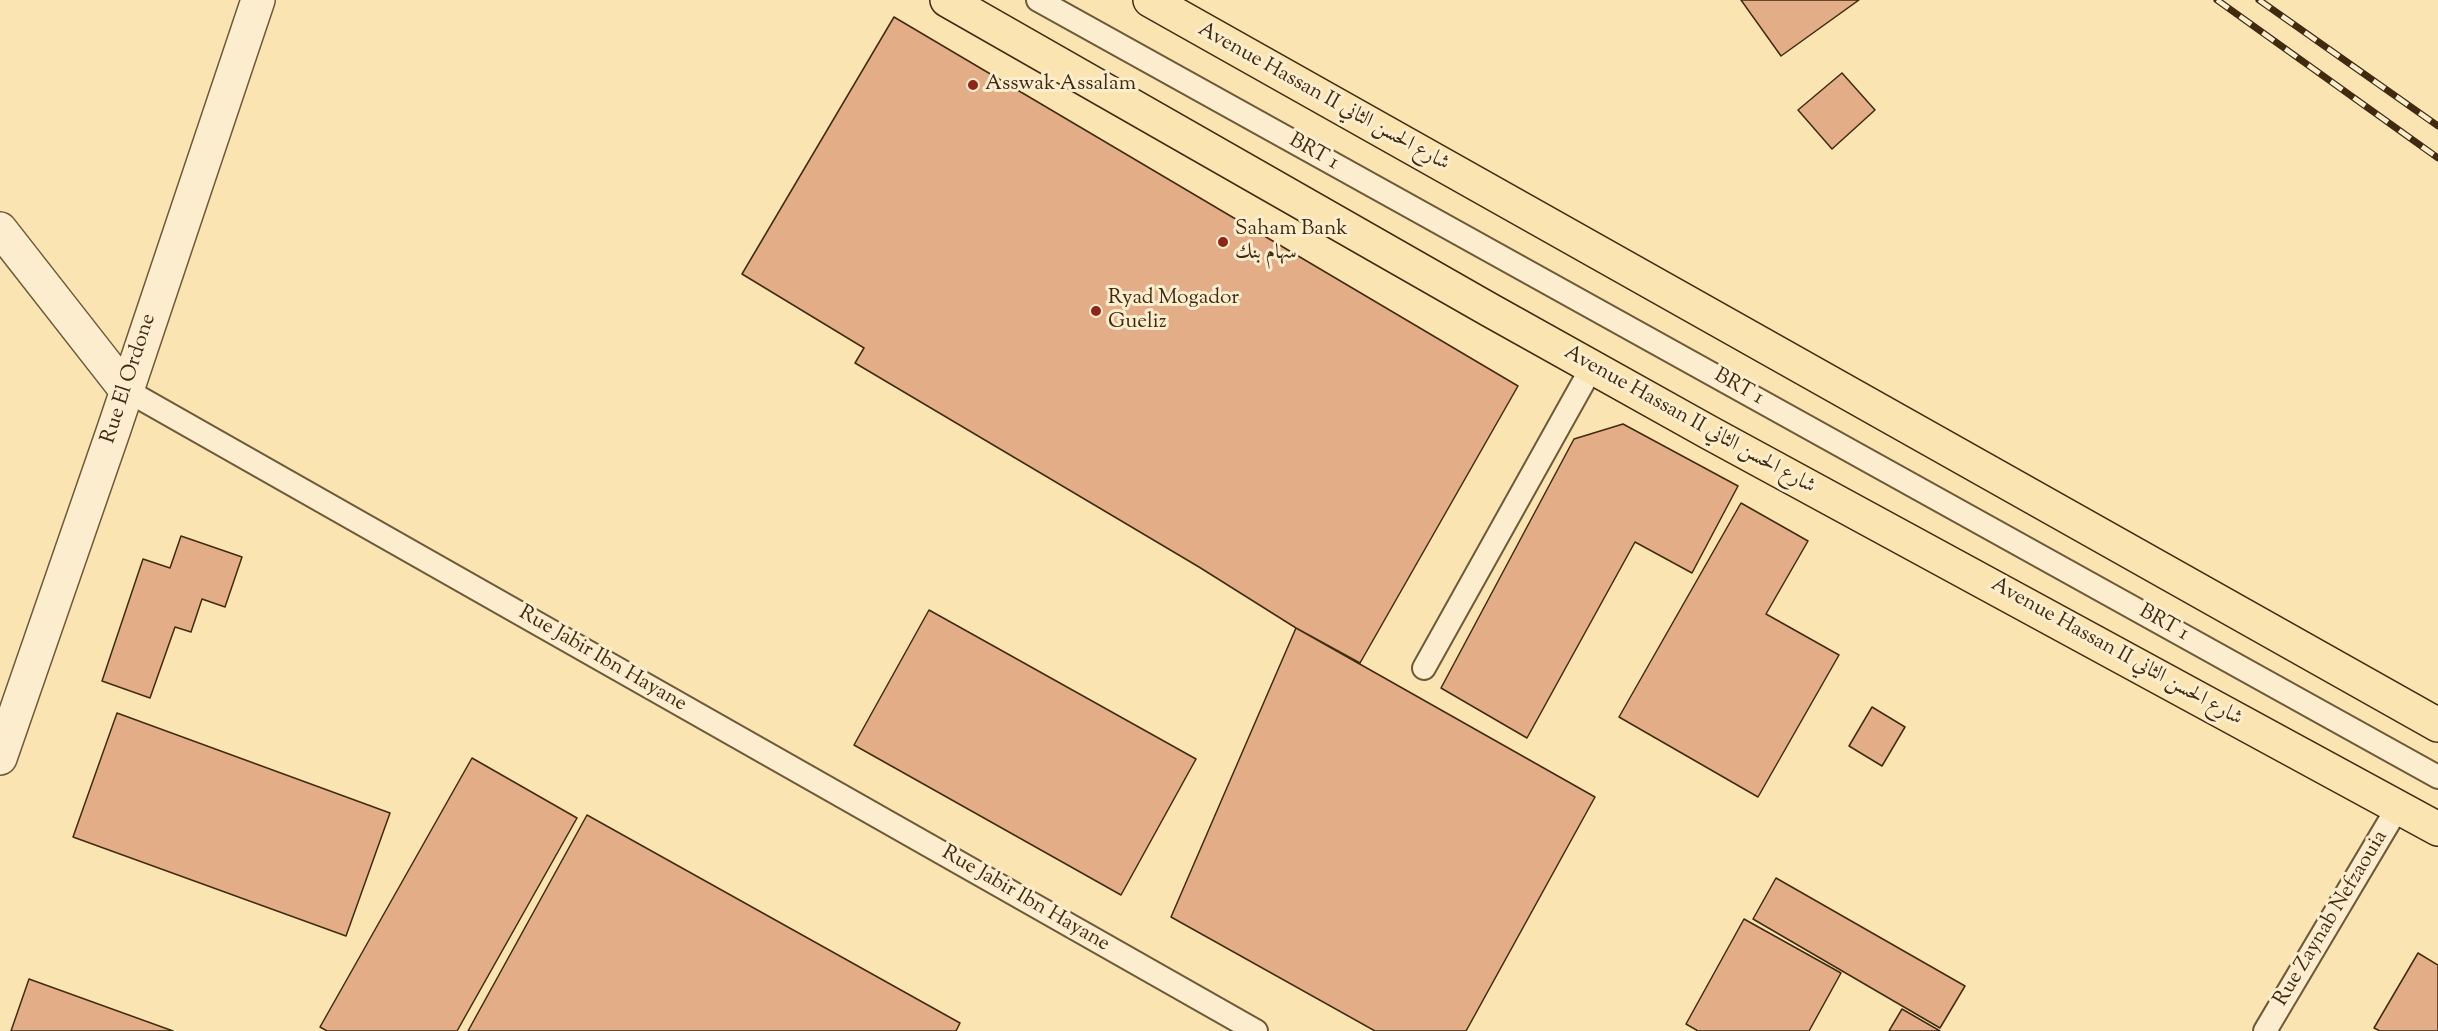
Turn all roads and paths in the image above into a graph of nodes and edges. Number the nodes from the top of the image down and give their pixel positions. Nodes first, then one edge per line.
1 (258, 0) edge
2 (947, 0) edge
3 (1038, 0) edge
4 (1150, 0) edge
5 (0, 229) edge
6 (1592, 367) junction
7 (126, 390) junction
8 (1424, 668) dead end
9 (2438, 725) edge
10 (0, 758) edge
11 (2438, 777) edge
12 (2398, 807) junction
13 (2438, 829) edge
14 (1256, 1031) edge
15 (2265, 1031) edge

1 - 7 street, Rue El Ordone
2 - 6 main road, Avenue Hassan II شارع الحسن الثاني
3 - 11 lane, BRT 1
4 - 9 main road, Avenue Hassan II شارع الحسن الثاني
5 - 7 street, Rue Jabir Ibn Hayane
6 - 8 lane
6 - 12 main road, Avenue Hassan II شارع الحسن الثاني
7 - 10 street, Rue El Ordone
7 - 14 lane, Rue Jabir Ibn Hayane
12 - 13 main road, Avenue Hassan II شارع الحسن الثاني
12 - 15 lane, Rue Zaynab Nefzaouia

